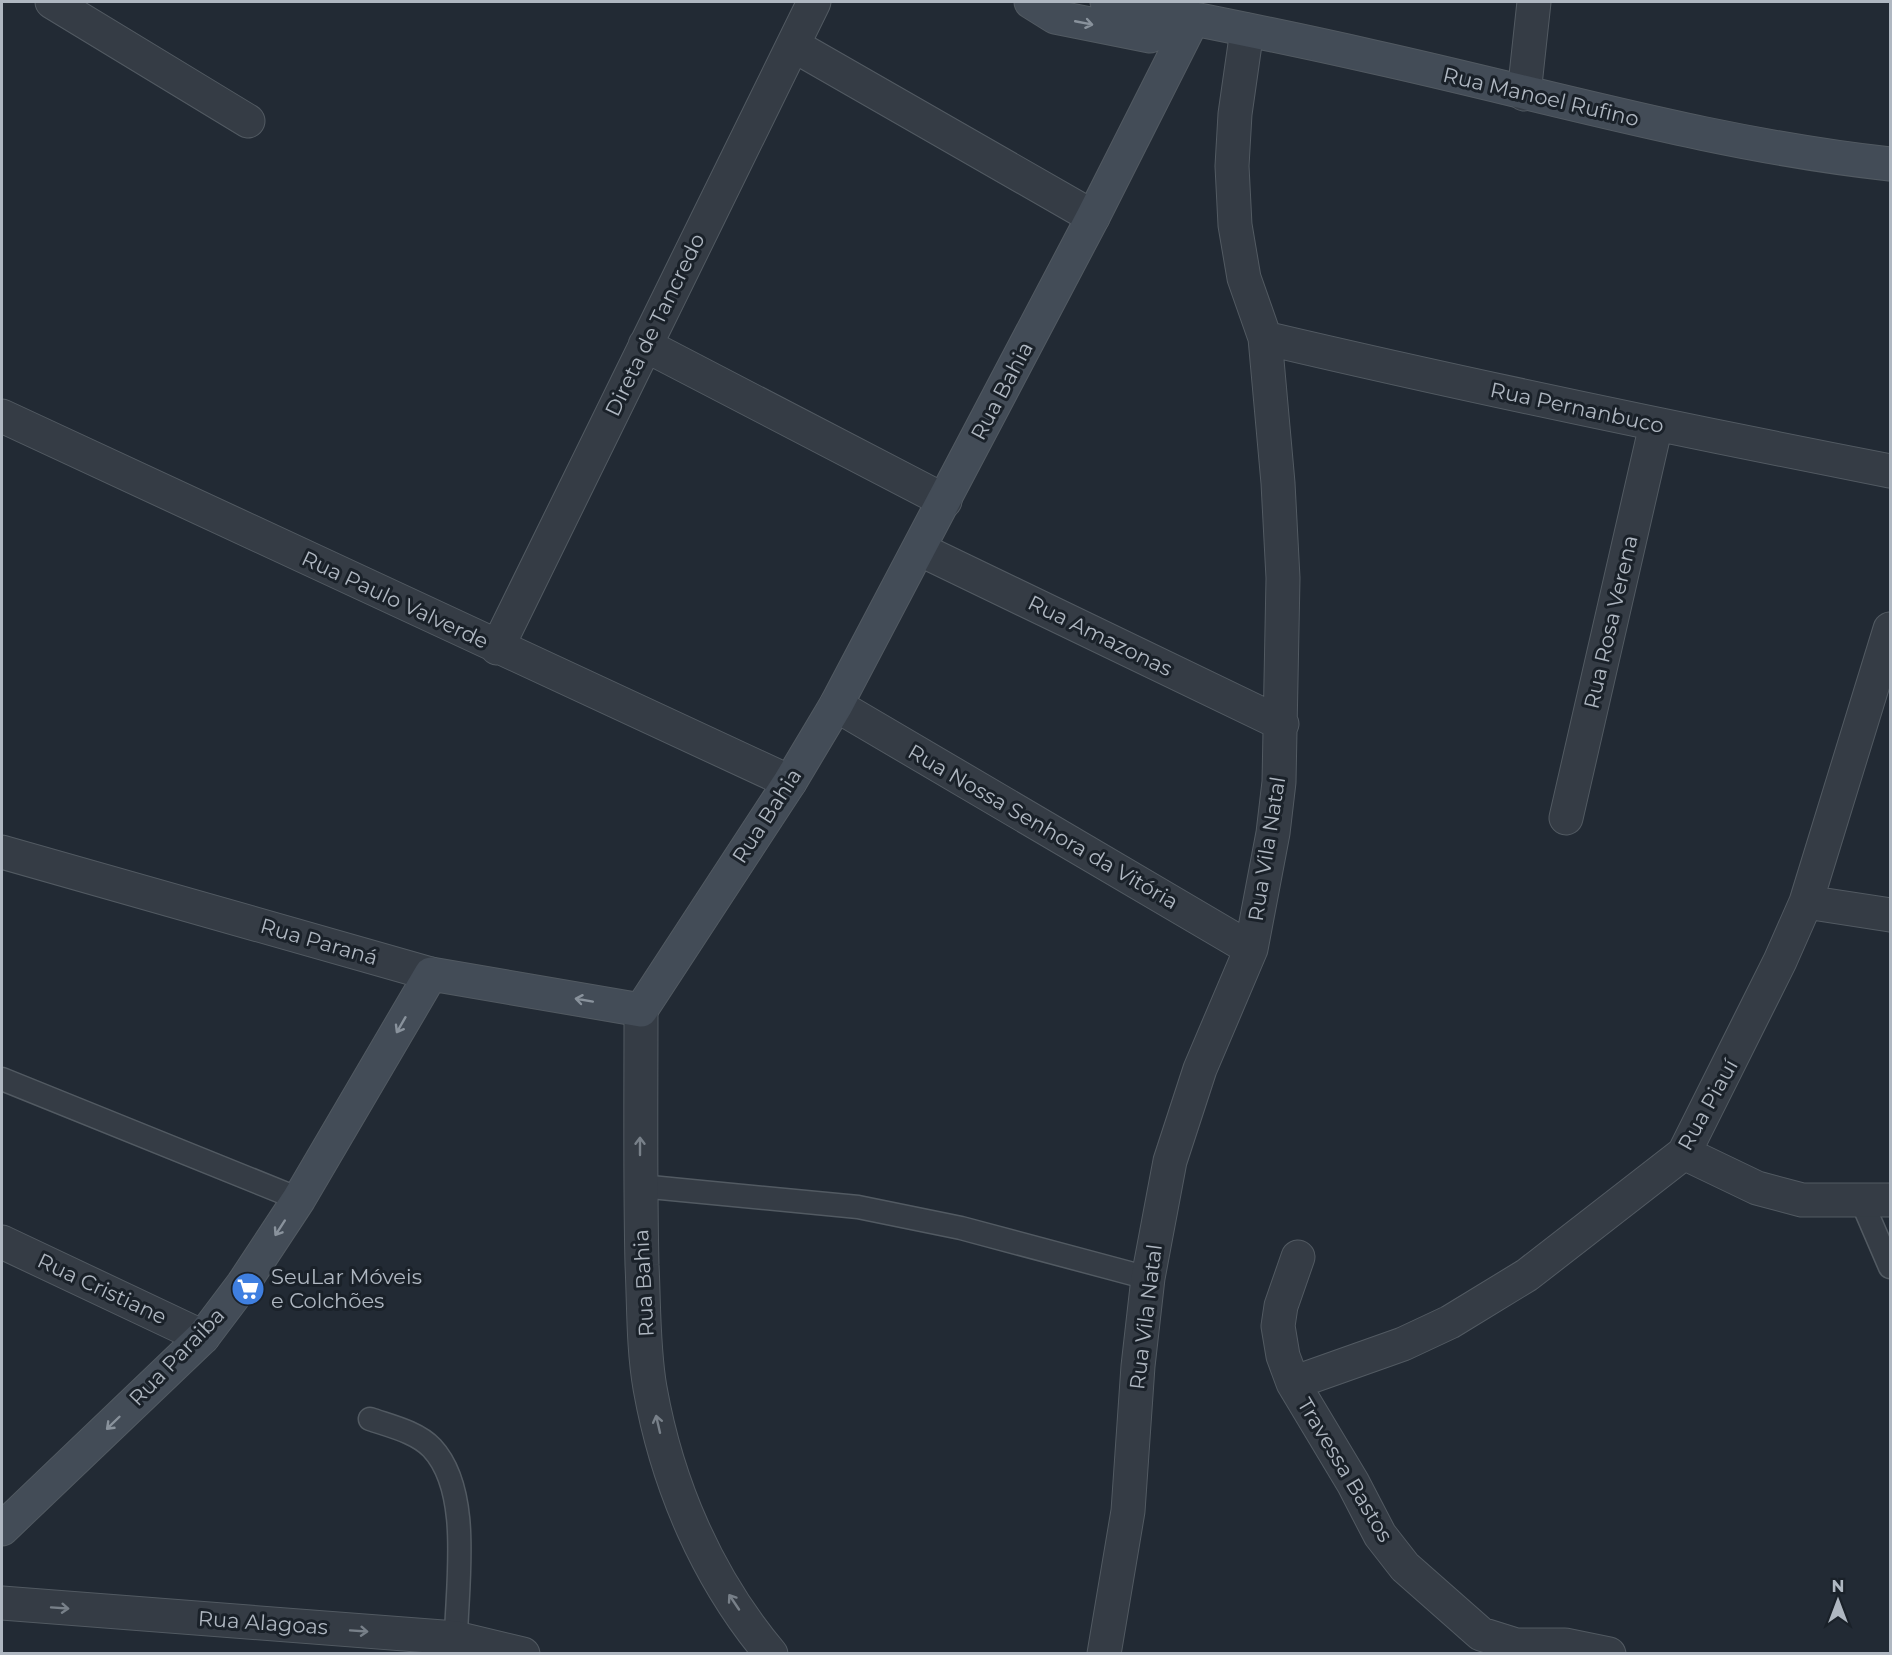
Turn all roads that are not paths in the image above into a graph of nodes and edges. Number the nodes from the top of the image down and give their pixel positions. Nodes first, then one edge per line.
1 (52, 2) edge
2 (814, 2) edge
3 (1031, 2) edge
4 (1107, 2) edge
5 (1534, 2) edge
6 (1195, 10) edge
7 (1247, 30) junction
8 (793, 45) junction
9 (1524, 94) junction
10 (248, 121) dead end
11 (1890, 164) edge
12 (1093, 217) junction
13 (1266, 338) junction
14 (645, 345) junction
15 (2, 416) edge
16 (1656, 425) junction
17 (1890, 471) edge
18 (945, 501) junction
19 (919, 549) junction
20 (1890, 629) edge
21 (497, 648) junction
22 (836, 705) junction
23 (1282, 724) junction
24 (790, 782) junction
25 (1566, 818) dead end
26 (2, 852) edge
27 (1806, 902) junction
28 (1890, 915) edge
29 (1251, 949) junction
30 (431, 974) junction
31 (641, 1010) junction
32 (2, 1079) edge
33 (1684, 1153) junction
34 (640, 1186) junction
35 (299, 1199) junction
36 (1876, 1201) edge
37 (2, 1242) edge
38 (1298, 1257) dead end
39 (1890, 1267) edge
40 (1148, 1278) junction
41 (203, 1337) junction
42 (1293, 1383) junction
43 (370, 1419) dead end
44 (2, 1529) edge
45 (2, 1603) edge
46 (456, 1638) junction
47 (763, 1652) edge
48 (523, 1653) edge
49 (1104, 1653) edge
50 (1609, 1653) edge

1 - 10 street
2 - 8 street, Direta de Tancredo
3 -> 6 street
4 - 6 street, Rua Manoel Rufino
5 - 9 street
6 - 7 street, Rua Manoel Rufino
6 - 12 street, Rua Bahia
7 - 9 street, Rua Manoel Rufino
7 - 13 street, Rua Vila Natal
8 - 12 street
8 - 14 street, Direta de Tancredo
9 - 11 street, Rua Manoel Rufino
12 - 18 street, Rua Bahia
13 - 16 street, Rua Pernanbuco
13 - 23 street, Rua Vila Natal
14 - 18 street
14 - 21 street, Direta de Tancredo
15 - 21 street, Rua Paulo Valverde
16 - 17 street, Rua Pernanbuco
16 - 25 street, Rua Rosa Verena
18 - 19 street, Rua Bahia
19 - 22 street, Rua Bahia
19 - 23 street, Rua Amazonas
20 - 27 street, Rua Piauí
21 - 24 street, Rua Paulo Valverde
22 - 24 street, Rua Bahia
22 - 29 street, Rua Nossa Senhora da Vitória
23 - 29 street, Rua Vila Natal
24 - 31 street, Rua Bahia
26 - 30 street, Rua Paraná
27 - 28 street
27 - 33 street, Rua Piauí
29 - 40 street, Rua Vila Natal
31 -> 30 street, Rua Paraná
30 -> 35 street, Rua Paraiba
34 -> 31 street, Rua Bahia
32 - 35 lane
33 - 36 street
33 - 42 street, Rua Piauí
34 - 40 lane
47 -> 34 street, Rua Bahia
35 -> 41 street, Rua Paraiba
36 - 39 lane
37 - 41 street, Rua Cristiane
38 - 42 street, Travessa Bastos
40 - 49 street, Rua Vila Natal
41 -> 44 street, Rua Paraiba
42 - 50 street, Travessa Bastos
43 - 46 lane
45 -> 46 street, Rua Alagoas
46 - 48 street, Rua Alagoas

